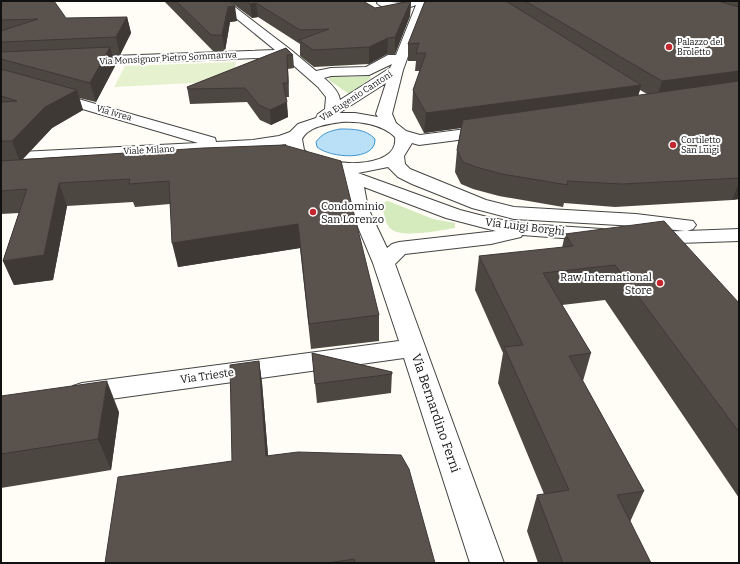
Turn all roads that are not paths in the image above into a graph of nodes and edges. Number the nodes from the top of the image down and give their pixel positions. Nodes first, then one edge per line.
1 (220, 1) edge
2 (423, 1) edge
3 (403, 52) junction
4 (287, 53) junction
5 (71, 62) edge
6 (396, 70) junction
7 (314, 76) junction
8 (1, 80) edge
9 (332, 112) junction
10 (316, 122) junction
11 (395, 130) junction
12 (501, 130) edge
13 (296, 135) junction
14 (227, 146) junction
15 (396, 154) junction
16 (1, 158) edge
17 (313, 162) junction
18 (1, 170) edge
19 (353, 177) junction
20 (692, 226) junction
21 (526, 230) junction
22 (739, 230) edge
23 (739, 235) edge
24 (670, 238) junction
25 (687, 258) edge
26 (384, 263) junction
27 (413, 348) junction
28 (56, 397) edge
29 (487, 563) edge

1 - 4 street
2 - 3 street, Via Eugenio Cantoni
3 - 6 street, Via Eugenio Cantoni
3 - 7 street
4 - 5 street, Via Monsignor Pietro Sommariva
4 - 7 street
6 - 9 street, Via Eugenio Cantoni
6 - 11 street, Via Eugenio Cantoni
7 - 9 street
8 - 14 street, Via Ivrea
9 - 10 street, Via Eugenio Cantoni
10 - 11 street
10 - 13 street, Via Eugenio Cantoni
11 - 12 street
11 - 15 street, Via Eugenio Cantoni
13 - 14 street, Viale Milano
13 - 17 street
14 - 16 street, Viale Milano
15 - 17 street
15 - 20 street, Via Luigi Borghi
17 - 18 street, Viale Milano
17 - 19 street, Via Luigi Borghi
19 - 21 street, Via Luigi Borghi
19 - 26 street, Via Bernardino Ferni
20 - 22 street, Via Luigi Borghi
20 - 24 street
21 - 24 street, Via Luigi Borghi
21 - 26 street
23 - 24 street, Via Luigi Borghi
24 - 25 street
26 - 27 street, Via Bernardino Ferni
27 - 28 street, Via Trieste
27 - 29 street, Via Bernardino Ferni

